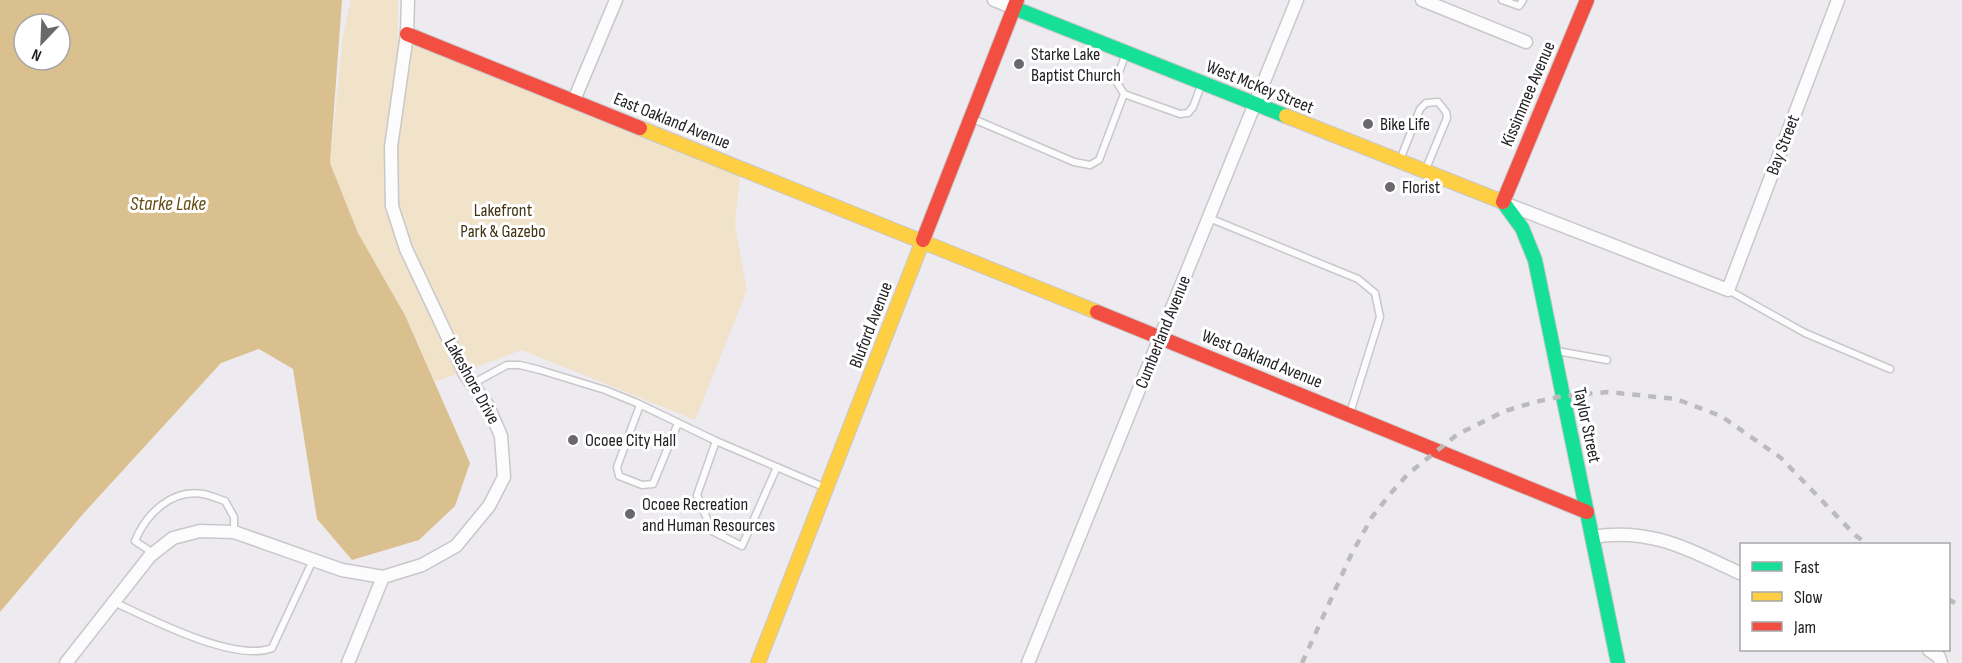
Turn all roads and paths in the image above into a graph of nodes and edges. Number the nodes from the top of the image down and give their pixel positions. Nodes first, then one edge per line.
1 (408, 0) edge
2 (616, 0) edge
3 (994, 0) edge
4 (1297, 0) edge
5 (1422, 0) edge
6 (1502, 0) edge
7 (1523, 0) edge
8 (1587, 0) edge
9 (1838, 0) edge
10 (1015, 4) edge
11 (407, 34) junction
12 (1526, 42) dead end
13 (1126, 53) junction
14 (1202, 83) junction
15 (1124, 94) junction
16 (574, 100) junction
17 (1255, 104) junction
18 (971, 118) junction
19 (1399, 161) junction
20 (1425, 171) junction
21 (1498, 200) junction
22 (1209, 218) junction
23 (922, 242) junction
24 (1728, 290) junction
25 (1161, 338) junction
26 (1553, 351) junction
27 (1607, 360) dead end
28 (1890, 369) dead end
29 (472, 384) junction
30 (640, 405) junction
31 (1349, 414) junction
32 (678, 423) junction
33 (716, 441) junction
34 (777, 467) junction
35 (826, 488) junction
36 (1587, 512) junction
37 (234, 532) junction
38 (1592, 537) junction
39 (153, 553) junction
40 (313, 560) junction
41 (1740, 573) edge
42 (383, 577) junction
43 (114, 602) junction
44 (1930, 651) edge
45 (66, 663) edge
46 (348, 663) edge
47 (758, 663) edge
48 (1029, 663) edge
49 (1618, 663) edge
50 (1941, 663) edge

1 - 11 street, Lakeshore Drive
2 - 16 street
3 - 10 street
4 - 17 street, Cumberland Avenue
5 - 12 street
6 - 7 lane
8 - 21 street, Kissimmee Avenue
9 - 24 street, Bay Street
10 - 13 street, West McKey Street
10 - 18 street, Bluford Avenue
11 - 16 street, East Oakland Avenue
11 - 29 street, Lakeshore Drive
13 - 14 street, West McKey Street
13 - 15 lane
14 - 15 lane
14 - 17 street, West McKey Street
15 - 18 lane
16 - 23 street, East Oakland Avenue
17 - 19 street, West McKey Street
17 - 22 street, Cumberland Avenue
18 - 23 street, Bluford Avenue
19 - 20 street, West McKey Street
19 - 20 lane
20 - 21 street, West McKey Street
21 - 24 street, West McKey Street
21 - 26 street, Taylor Street
22 - 25 street, Cumberland Avenue
22 - 31 lane
23 - 25 street, West Oakland Avenue
23 - 35 street, Bluford Avenue
24 - 28 lane
25 - 31 street, West Oakland Avenue
25 - 48 street, Cumberland Avenue
26 - 27 lane
26 - 36 street, Taylor Street
29 - 30 lane
29 - 42 street, Lakeshore Drive
30 - 32 lane
30 - 32 lane
31 - 36 street, West Oakland Avenue
32 - 33 lane
33 - 34 lane
33 - 34 lane
34 - 35 lane
35 - 47 street, Bluford Avenue
36 - 38 street, Taylor Street
37 - 39 street, Lakeshore Drive
37 - 39 lane
37 - 40 street, Lakeshore Drive
38 - 41 street
38 - 49 street, Taylor Street
39 - 43 street, Lakeshore Drive
40 - 42 street, Lakeshore Drive
40 - 43 lane
42 - 46 street
43 - 45 street, Lakeshore Drive
44 - 50 street

